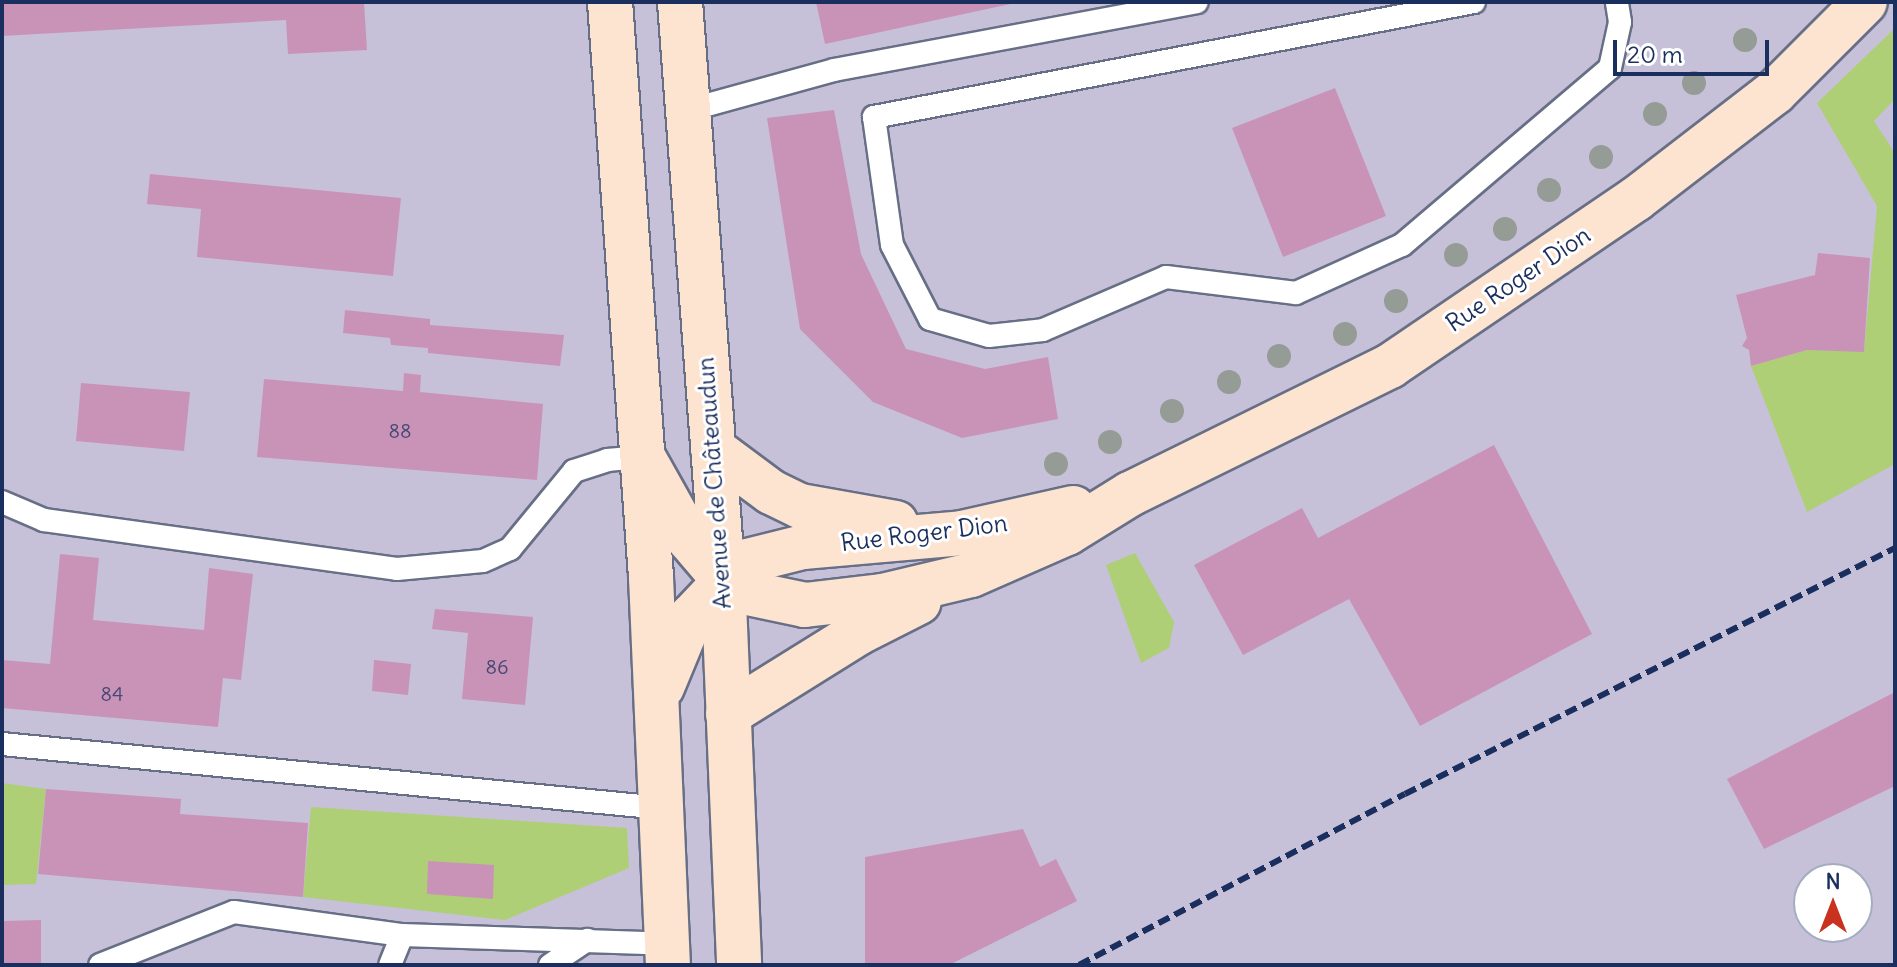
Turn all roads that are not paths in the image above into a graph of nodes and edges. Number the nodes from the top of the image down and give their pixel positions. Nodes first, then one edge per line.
1 (610, 2) edge
2 (680, 2) edge
3 (1197, 2) edge
4 (1474, 2) edge
5 (1617, 2) edge
6 (1865, 2) edge
7 (689, 110) junction
8 (713, 449) junction
9 (643, 457) junction
10 (1130, 494) junction
11 (2, 502) edge
12 (962, 533) junction
13 (971, 575) junction
14 (723, 579) junction
15 (658, 703) junction
16 (728, 714) junction
17 (2, 744) edge
18 (662, 808) junction
19 (402, 935) junction
20 (587, 940) junction
21 (668, 954) edge
22 (100, 965) edge
23 (390, 965) edge
24 (550, 965) edge
25 (583, 965) edge
26 (739, 965) edge

1 - 9 street
2 - 7 street, Avenue de Châteaudun
3 - 7 lane
4 - 5 lane
6 - 10 street, Rue Roger Dion
7 - 8 street, Avenue de Châteaudun
8 - 12 street
8 - 14 street, Avenue de Châteaudun
9 - 11 lane
9 - 14 street, Rue Roger Dion
9 - 15 street
10 - 12 street, Rue Roger Dion
10 - 13 street, Rue Roger Dion
12 - 14 street, Rue Roger Dion
13 - 14 street, Rue Roger Dion
13 - 16 street
14 - 15 street, Rue Roger Dion
14 - 16 street, Avenue de Châteaudun
15 - 18 street
16 - 26 street, Avenue de Châteaudun
17 - 18 lane
18 - 21 street
19 - 20 lane
19 - 22 lane
19 - 23 lane
20 - 21 lane
20 - 24 lane
20 - 25 lane

